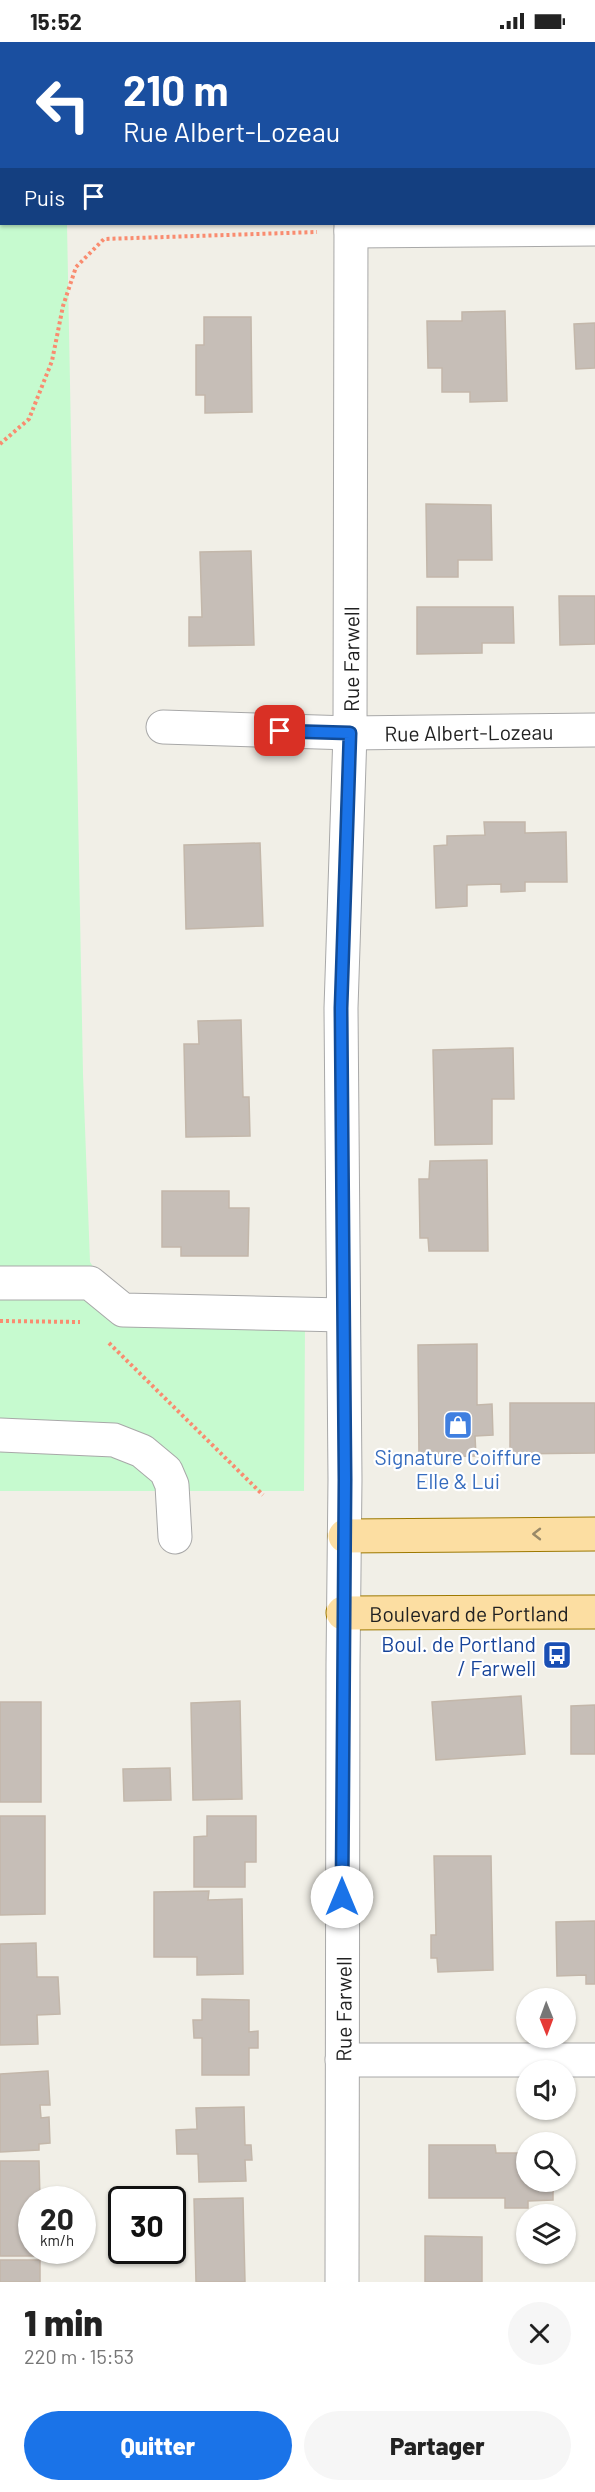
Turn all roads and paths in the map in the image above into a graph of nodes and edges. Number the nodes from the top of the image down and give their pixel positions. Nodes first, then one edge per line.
1 (351, 227) edge
2 (595, 229) edge
3 (0, 444) edge
4 (163, 727) dead end
5 (595, 730) edge
6 (350, 733) junction
7 (0, 1283) edge
8 (343, 1316) junction
9 (0, 1322) edge
10 (88, 1322) dead end
11 (105, 1338) dead end
12 (0, 1435) edge
13 (263, 1494) dead end
14 (595, 1534) edge
15 (345, 1536) junction
16 (175, 1537) dead end
17 (344, 1612) junction
18 (595, 1612) edge
19 (342, 2060) junction
20 (595, 2060) edge
21 (342, 2282) edge

1 - 2 street
1 - 3 path
1 - 6 street, Rue Farwell
4 - 6 street, Rue Albert-Lozeau
5 - 6 street, Rue Albert-Lozeau
6 - 8 street, Rue Farwell
7 - 8 street
8 - 15 street, Rue Farwell
9 - 10 path
11 - 13 path
12 - 16 street
14 -> 15 main road
15 - 17 street, Rue Farwell
17 - 18 main road, Boulevard de Portland
17 - 19 street, Rue Farwell
19 - 20 street
19 - 21 street, Rue Farwell

